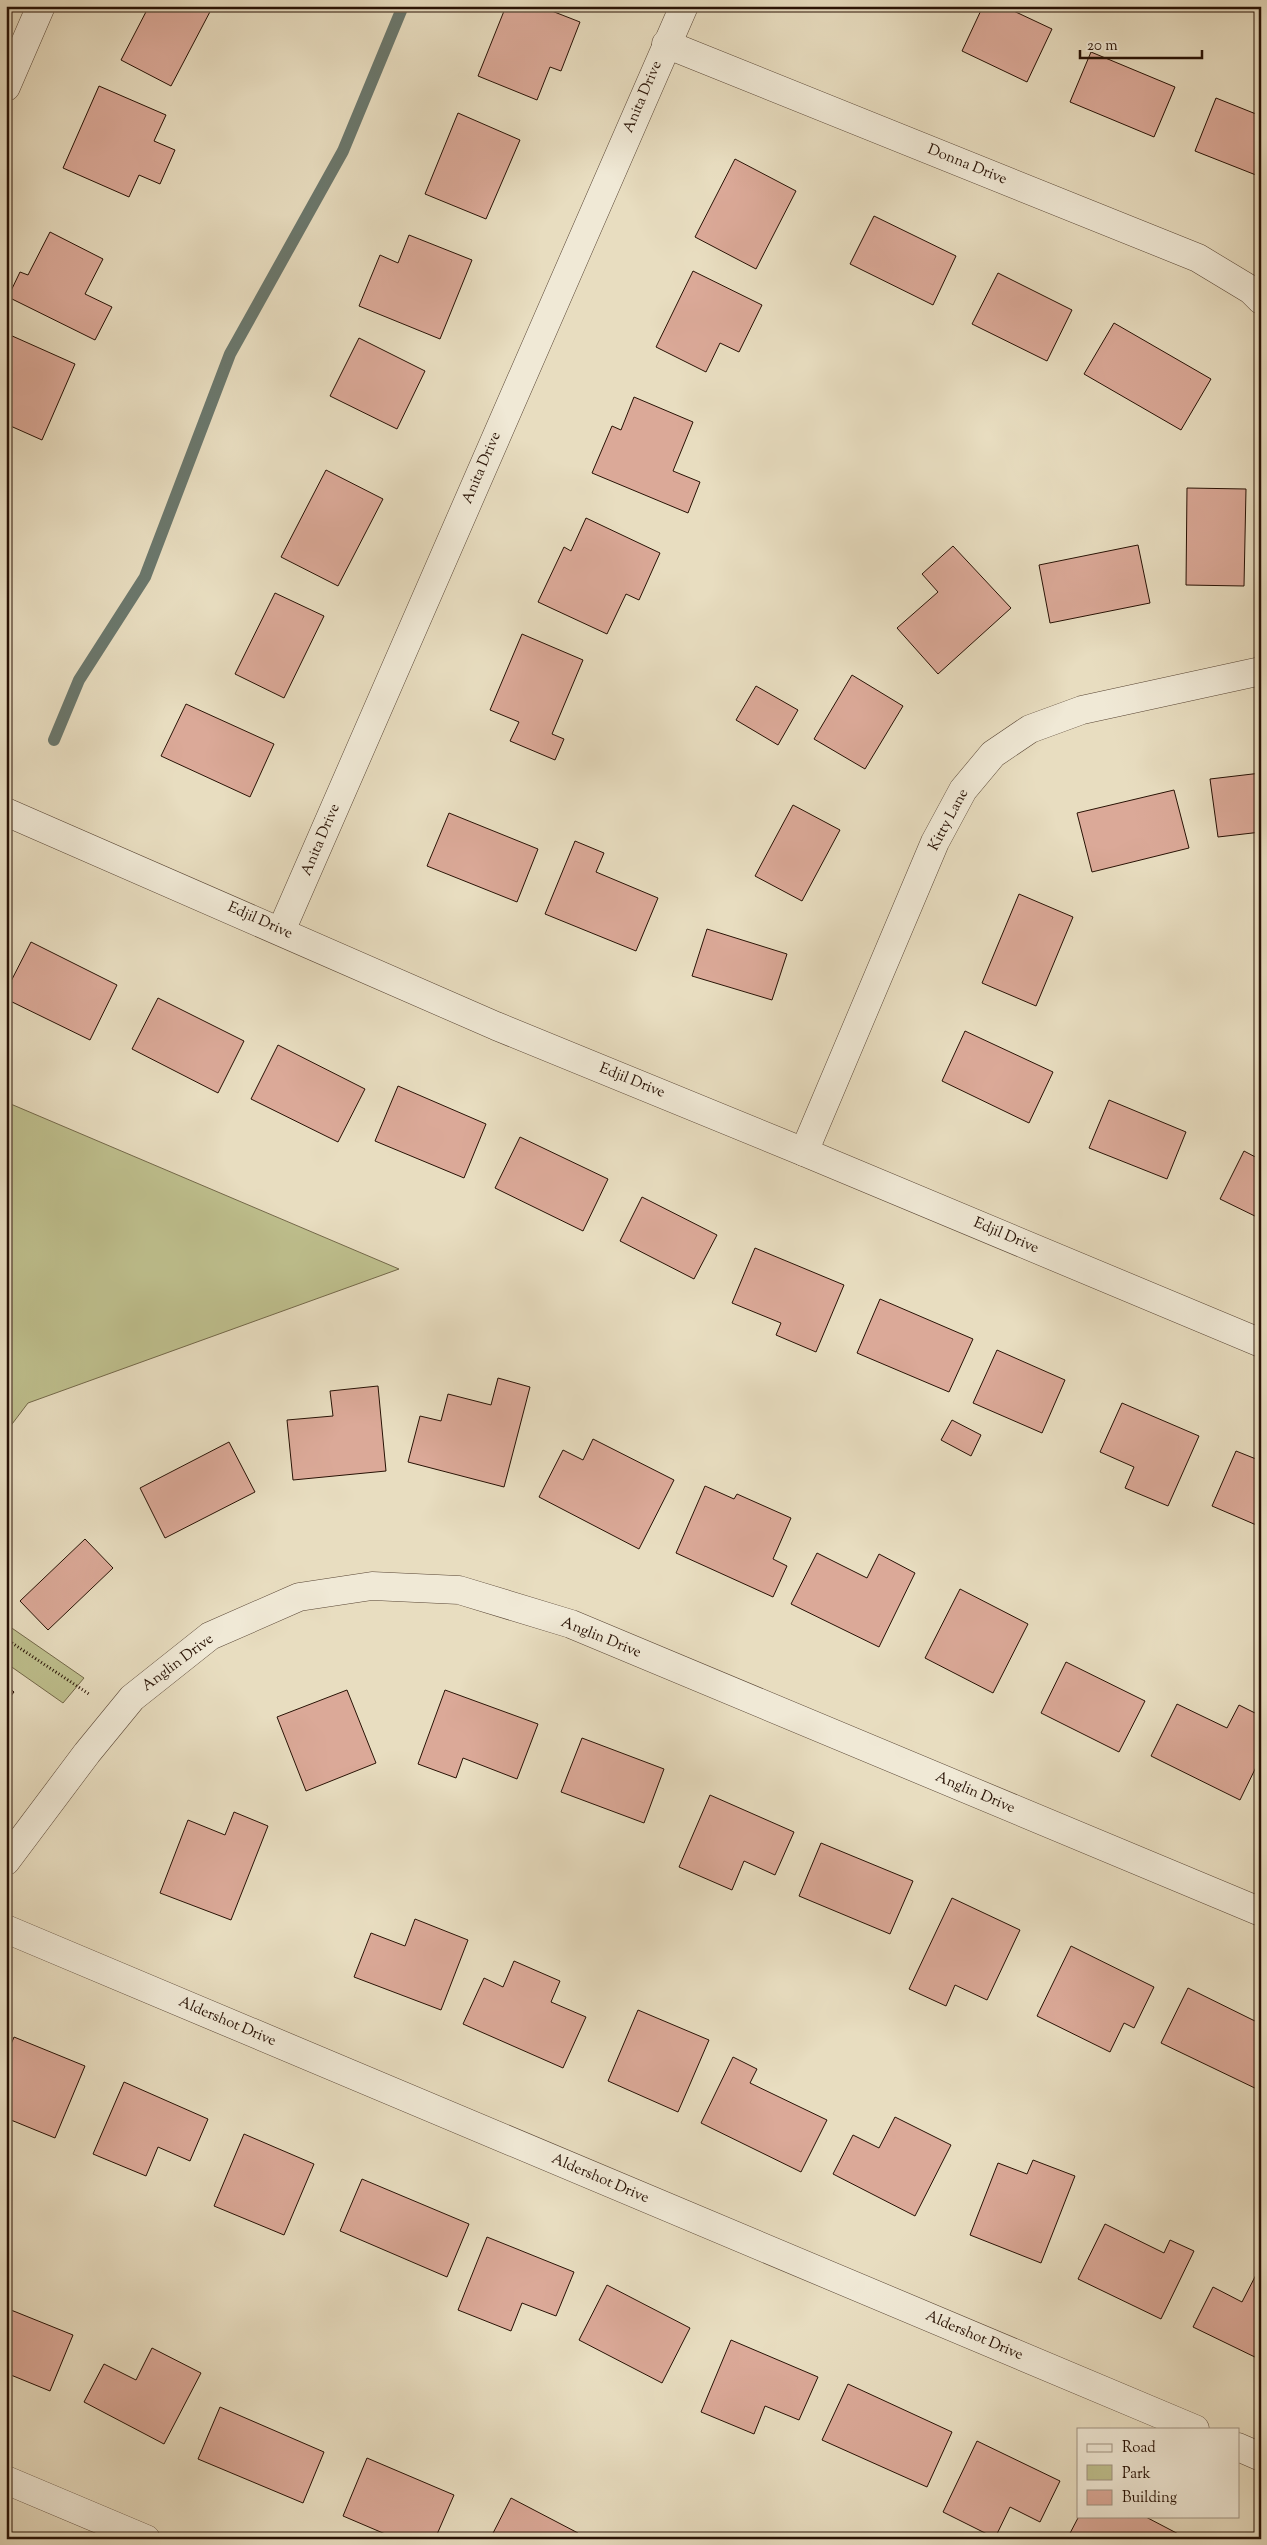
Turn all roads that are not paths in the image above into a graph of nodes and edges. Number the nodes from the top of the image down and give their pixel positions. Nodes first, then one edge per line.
1 (41, 6) edge
2 (684, 6) edge
3 (666, 44) junction
4 (6, 87) edge
5 (1261, 300) edge
6 (1261, 671) edge
7 (6, 812) edge
8 (281, 931) junction
9 (804, 1152) junction
10 (1261, 1343) edge
11 (6, 1861) edge
12 (1261, 1912) edge
13 (6, 1929) edge
14 (1193, 2428) edge
15 (1240, 2448) edge
16 (1261, 2456) edge
17 (6, 2480) edge
18 (146, 2539) edge

1 - 4 street
2 - 3 street, Anita Drive
3 - 5 street, Donna Drive
3 - 8 street, Anita Drive
6 - 9 street, Kitty Lane
7 - 8 street, Edjil Drive
8 - 9 street, Edjil Drive
9 - 10 street, Edjil Drive
11 - 12 street, Anglin Drive
13 - 14 street, Aldershot Drive
15 - 16 street
17 - 18 street

